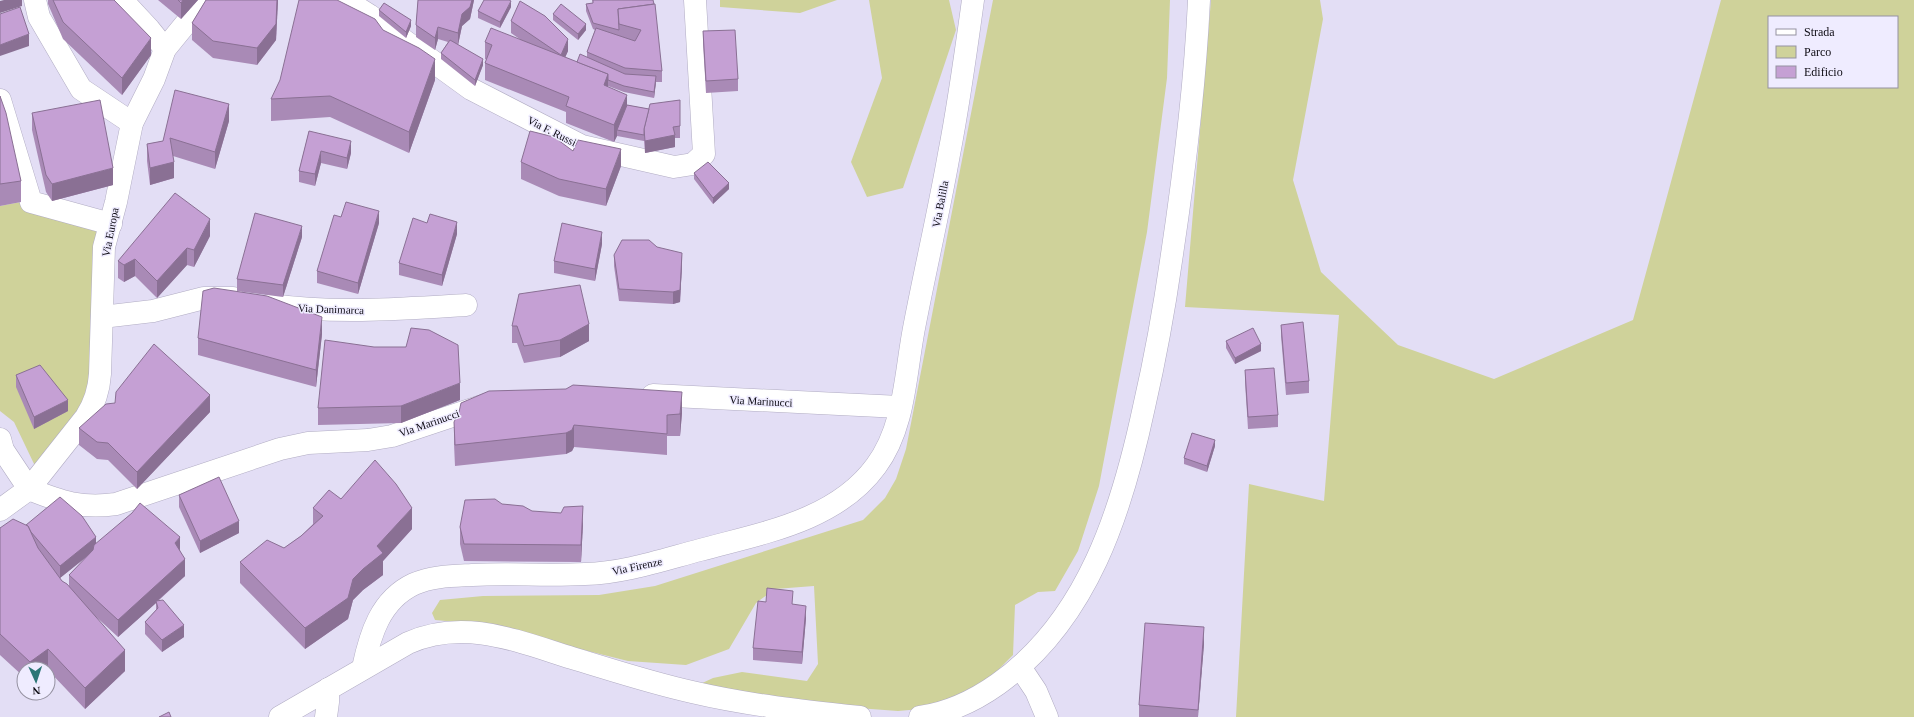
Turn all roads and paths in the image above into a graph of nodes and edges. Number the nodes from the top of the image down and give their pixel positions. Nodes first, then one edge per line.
1 (35, 0) edge
2 (122, 0) edge
3 (205, 0) edge
4 (695, 0) edge
5 (973, 0) edge
6 (1199, 0) edge
7 (357, 3) edge
8 (165, 49) junction
9 (0, 100) edge
10 (132, 122) junction
11 (111, 224) junction
12 (466, 305) dead end
13 (102, 317) junction
14 (637, 395) edge
15 (505, 398) edge
16 (900, 407) junction
17 (0, 439) edge
18 (29, 489) junction
19 (0, 510) edge
20 (1020, 667) junction
21 (363, 668) junction
22 (328, 689) junction
23 (280, 717) edge
24 (326, 717) edge
25 (860, 717) edge
26 (920, 717) edge
27 (1047, 717) edge

1 - 10 street
2 - 8 street
3 - 8 street, Via Europa
4 - 7 street, Via F. Russi
5 - 16 street, Via Balilla
6 - 20 street
8 - 10 street, Via Europa
9 - 11 street
10 - 11 street, Via Europa
11 - 13 street, Via Europa
12 - 13 street, Via Danimarca
13 - 18 street, Via Europa
14 - 16 street, Via Marinucci
15 - 18 street, Via Marinucci
16 - 21 street, Via Firenze
17 - 18 street
18 - 19 street
20 - 26 street
20 - 27 street
21 - 22 street
21 - 25 street
22 - 23 street
22 - 24 street

